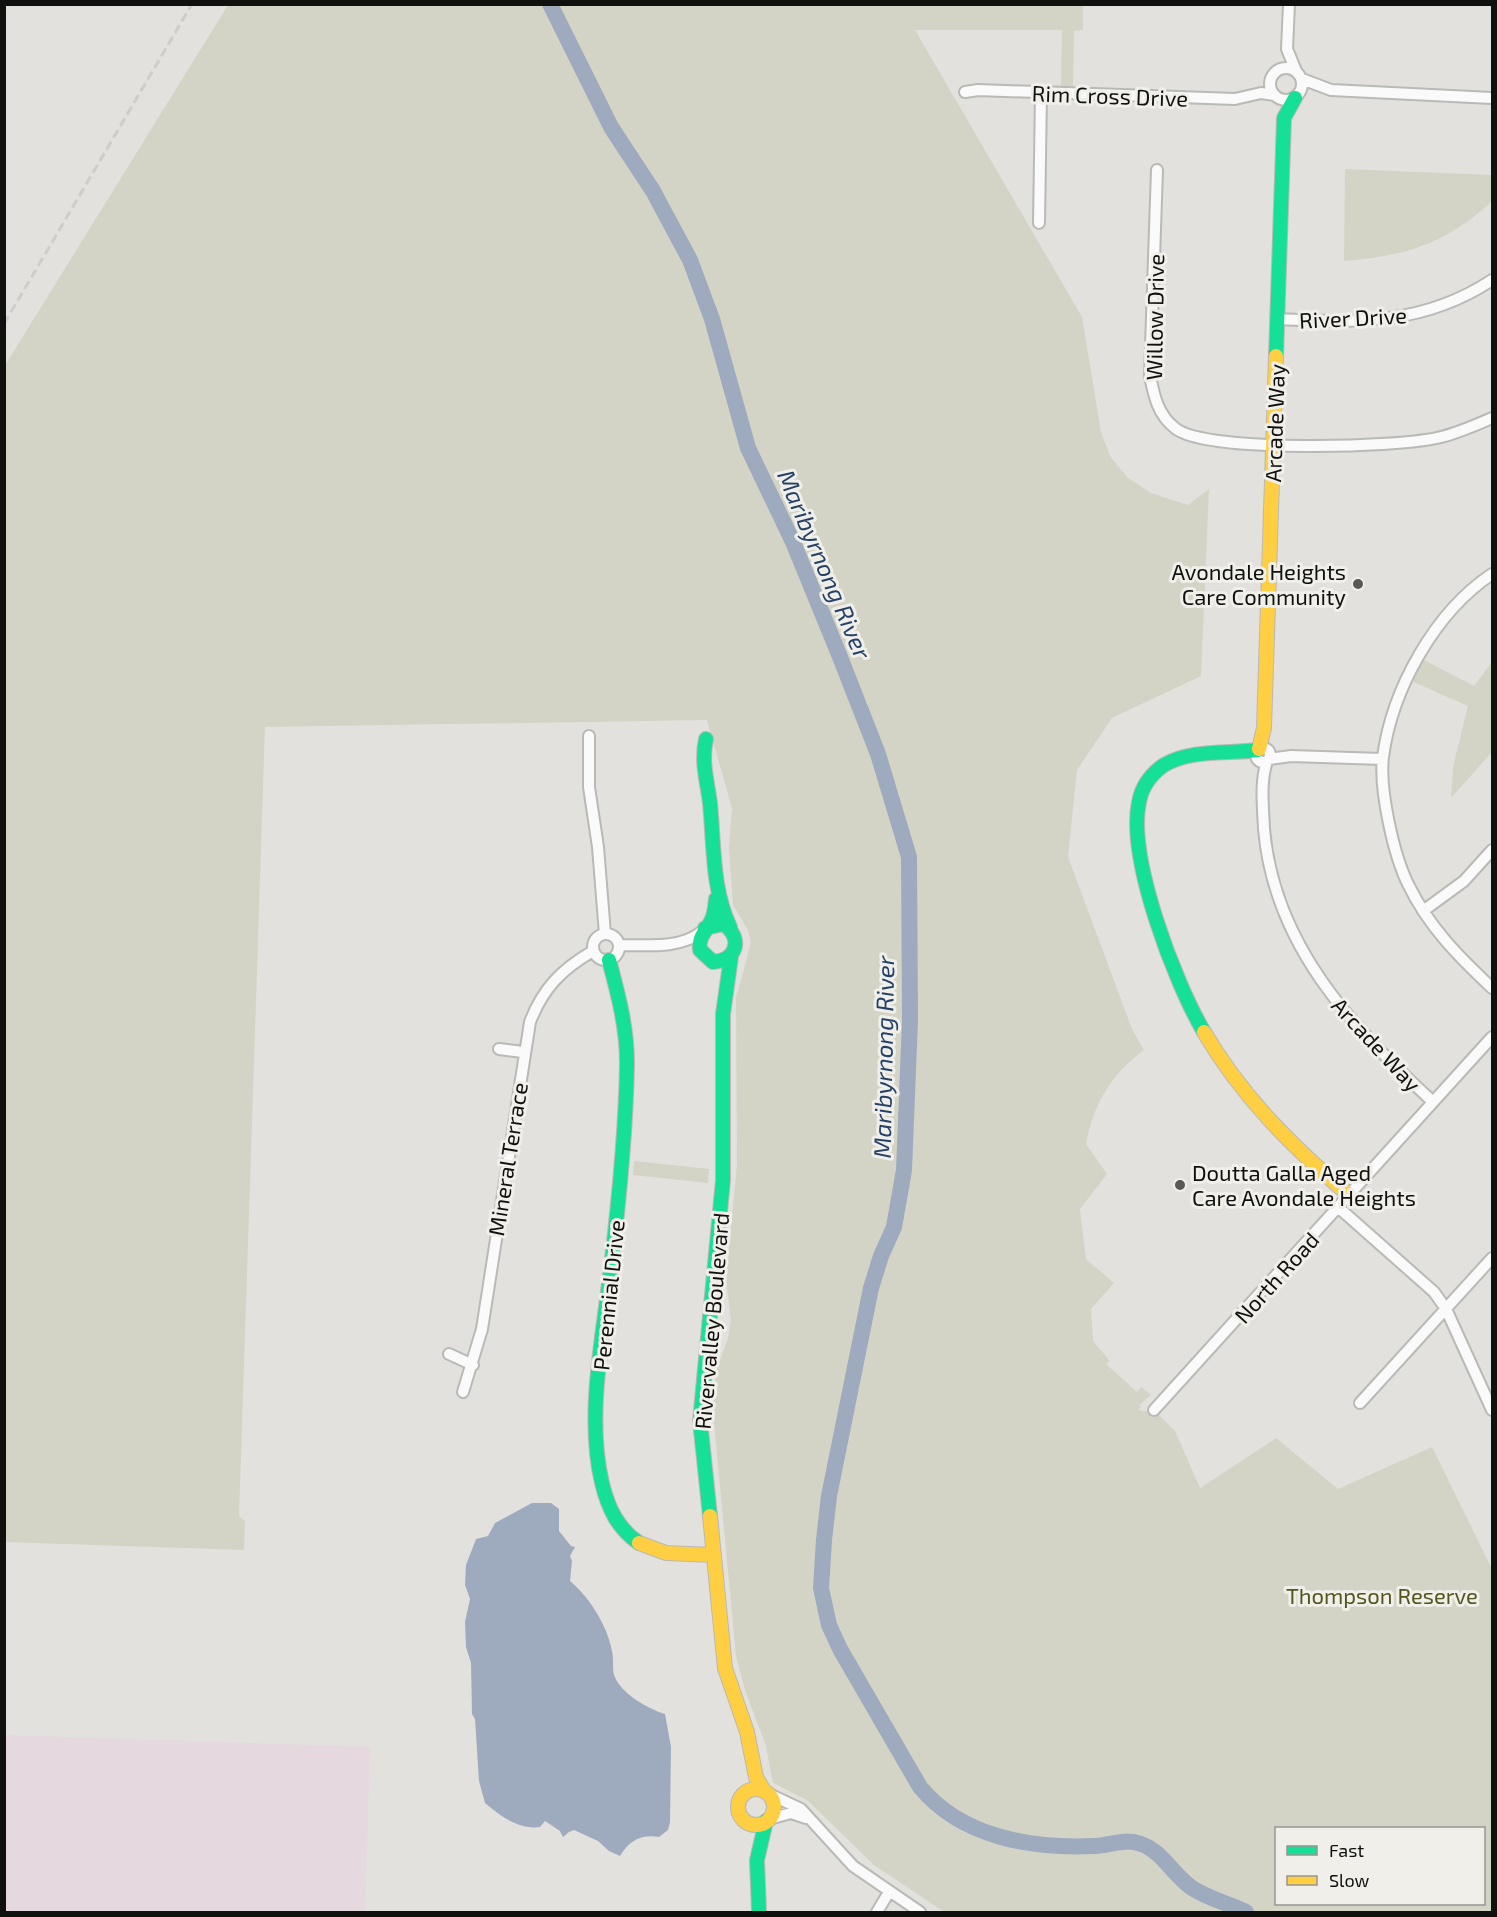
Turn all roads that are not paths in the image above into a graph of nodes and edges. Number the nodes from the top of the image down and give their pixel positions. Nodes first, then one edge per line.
1 (1289, 4) edge
2 (1287, 49) junction
3 (1274, 74) junction
4 (1299, 75) junction
5 (1330, 90) junction
6 (965, 92) dead end
7 (1041, 93) junction
8 (1254, 94) junction
9 (1276, 96) junction
10 (1297, 96) junction
11 (1492, 98) edge
12 (1284, 118) junction
13 (1157, 170) dead end
14 (1039, 223) dead end
15 (1492, 280) edge
16 (1278, 319) junction
17 (1492, 418) edge
18 (1274, 444) junction
19 (1492, 574) edge
20 (589, 736) dead end
21 (706, 739) dead end
22 (1263, 755) junction
23 (1382, 759) junction
24 (1492, 850) edge
25 (718, 887) junction
26 (1423, 911) junction
27 (730, 927) junction
28 (703, 930) junction
29 (605, 934) junction
30 (658, 944) junction
31 (620, 945) junction
32 (593, 951) junction
33 (705, 957) junction
34 (731, 957) junction
35 (609, 960) junction
36 (1492, 988) edge
37 (723, 1014) junction
38 (1492, 1037) edge
39 (499, 1049) dead end
40 (524, 1052) junction
41 (1432, 1101) junction
42 (1349, 1195) junction
43 (1339, 1208) junction
44 (1492, 1258) edge
45 (1446, 1309) junction
46 (449, 1354) dead end
47 (472, 1365) junction
48 (463, 1392) dead end
49 (1360, 1403) dead end
50 (1154, 1410) dead end
51 (1492, 1410) edge
52 (713, 1555) junction
53 (752, 1766) junction
54 (765, 1792) junction
55 (740, 1799) junction
56 (768, 1820) junction
57 (809, 1820) junction
58 (745, 1821) junction
59 (758, 1860) junction
60 (889, 1892) junction
61 (759, 1912) edge
62 (877, 1912) edge
63 (920, 1912) edge

1 - 2 street
2 - 3 street
2 - 4 street
3 - 4 street
3 - 8 street
3 - 9 street
4 - 5 street
4 - 10 street
5 - 10 street
5 - 11 street
6 - 7 street, Rim Cross Drive
7 - 8 street, Rim Cross Drive
7 - 14 street
8 - 9 street, Rim Cross Drive
9 - 10 street
9 - 12 street, Arcade Way
10 - 12 street, Arcade Way
12 - 16 street, Arcade Way
13 - 18 street, Willow Drive
15 - 16 street, River Drive
16 - 18 street, Arcade Way
17 - 18 street, Willow Drive
18 - 22 street, Arcade Way
19 - 23 street
20 - 29 street
21 - 25 street
22 - 23 street
22 - 41 street, Arcade Way
22 - 42 street
23 - 26 street
24 - 26 street
25 - 27 street
25 - 28 street
26 - 36 street
27 - 28 street
27 - 34 street
28 - 30 street
28 - 33 street
29 - 31 street
29 - 32 street
30 - 31 street
30 - 33 street
31 - 35 street
32 - 35 street
32 - 40 street, Mineral Terrace
33 - 34 street
33 - 37 street, Rivervalley Boulevard
34 - 37 street, Rivervalley Boulevard
35 - 52 street, Perennial Drive
37 - 52 street, Rivervalley Boulevard
38 - 41 street, North Road
39 - 40 street
40 - 47 street, Mineral Terrace
41 - 42 street, North Road
42 - 43 street, North Road
43 - 45 street
43 - 50 street, North Road
44 - 45 street
45 - 49 street
45 - 51 street
46 - 47 street
47 - 48 street, Mineral Terrace
52 - 53 street, Rivervalley Boulevard
53 - 54 street, Rivervalley Boulevard
53 - 55 street, Rivervalley Boulevard
54 - 55 street
54 - 56 street
54 - 57 street
55 - 58 street
56 - 57 street
56 - 58 street
56 - 59 street
57 - 60 street
58 - 59 street
59 - 61 street
60 - 62 street
60 - 63 street

